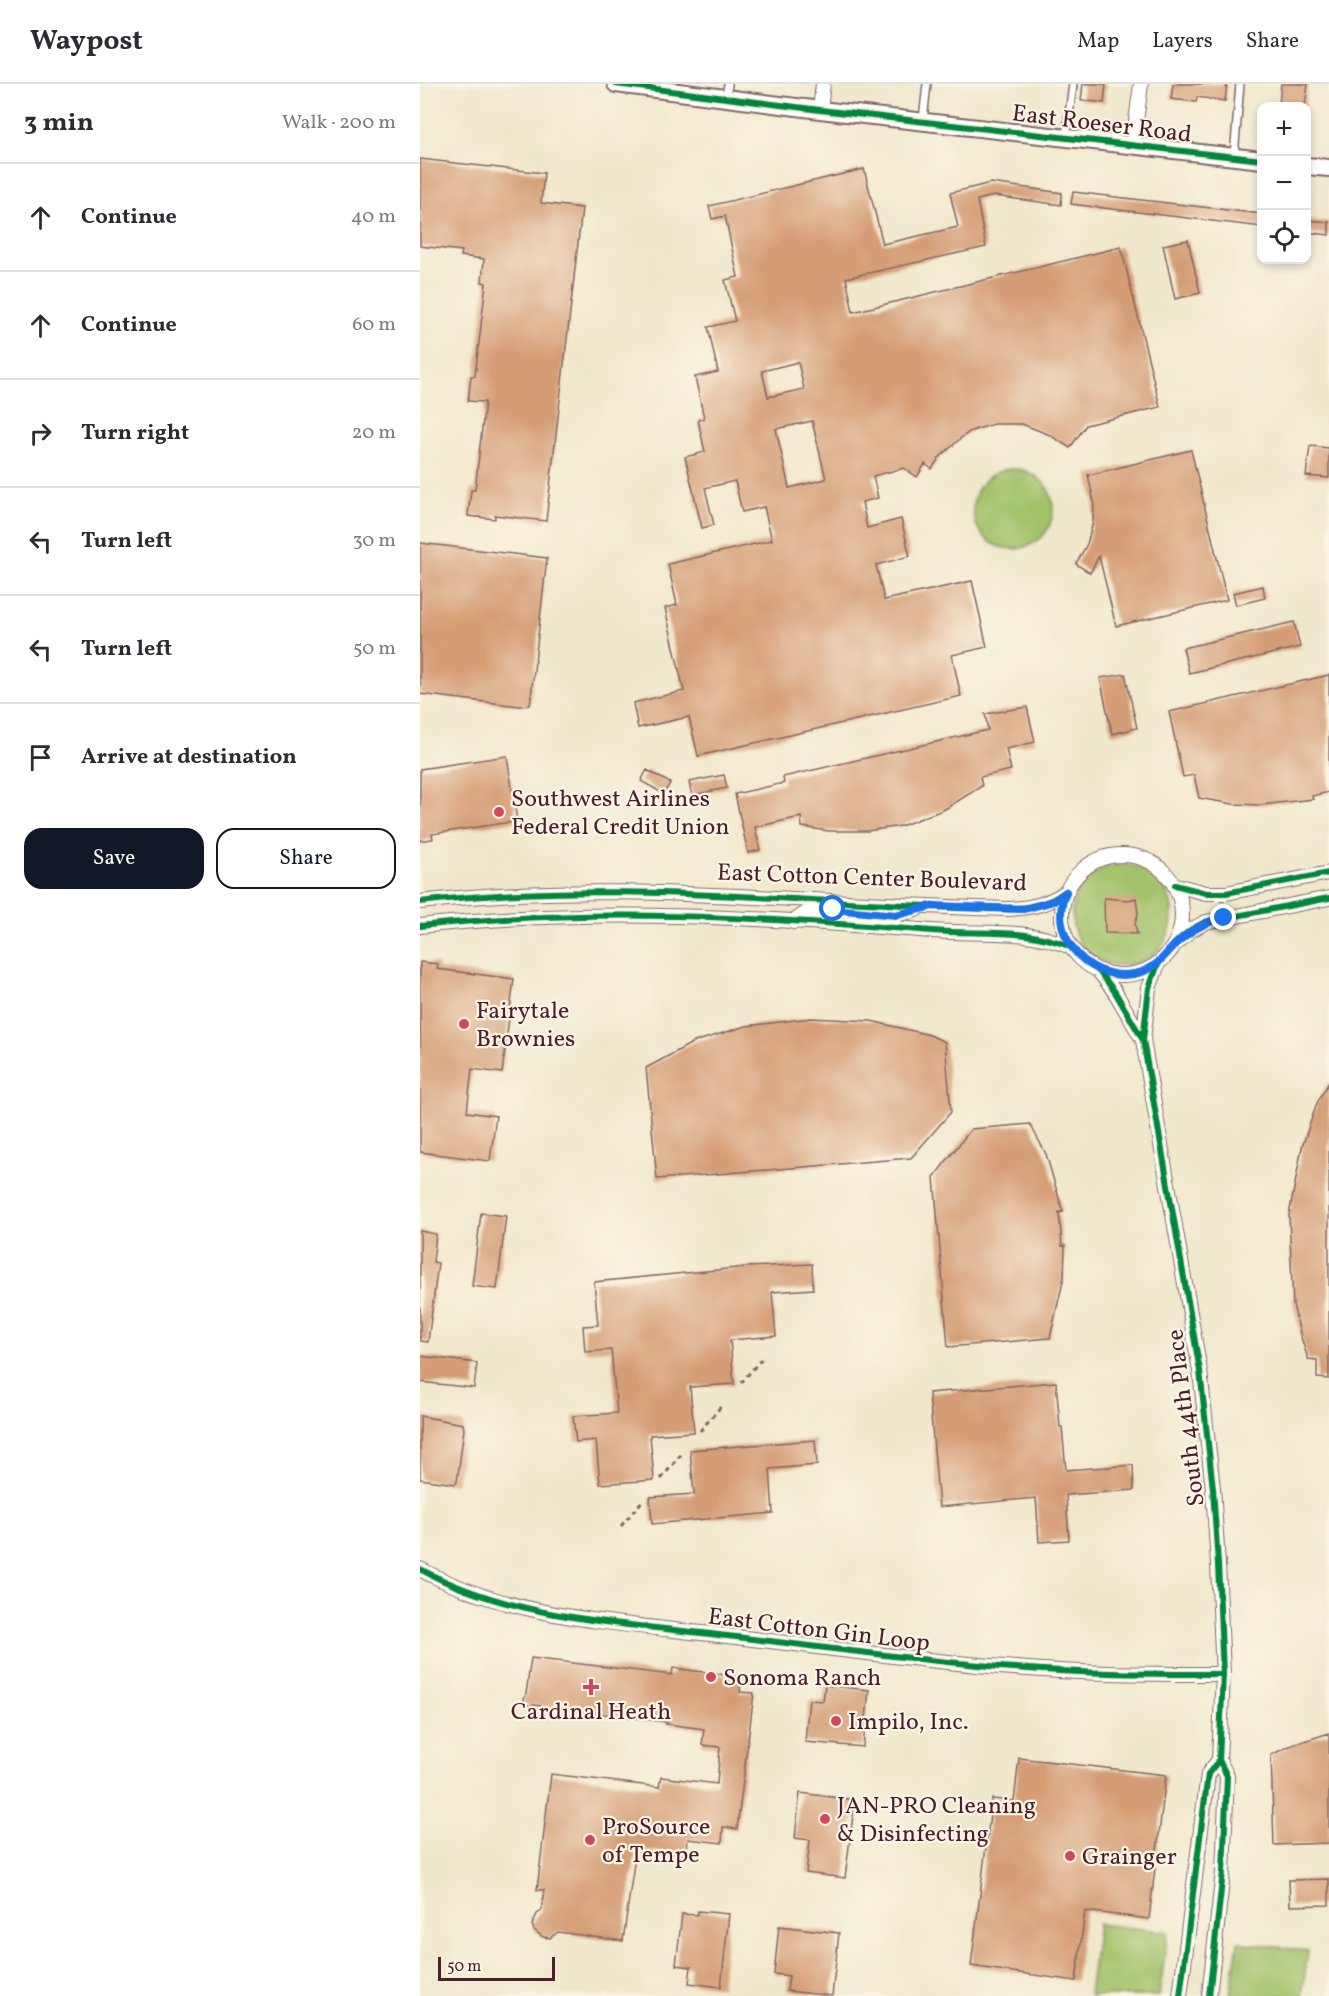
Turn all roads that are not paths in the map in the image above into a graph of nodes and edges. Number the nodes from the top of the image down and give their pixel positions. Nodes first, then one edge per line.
1 (616, 84) edge
2 (824, 84) edge
3 (927, 84) edge
4 (1073, 84) edge
5 (1141, 84) edge
6 (1240, 84) edge
7 (637, 85) edge
8 (727, 91) edge
9 (820, 110) junction
10 (923, 121) junction
11 (1066, 137) junction
12 (1133, 144) junction
13 (1234, 157) junction
14 (1257, 159) edge
15 (1311, 166) edge
16 (1329, 168) edge
17 (1329, 873) edge
18 (1175, 885) junction
19 (1066, 892) junction
20 (1329, 898) edge
21 (420, 902) edge
22 (932, 906) junction
23 (794, 922) junction
24 (420, 926) edge
25 (1175, 944) junction
26 (1071, 947) junction
27 (1158, 964) junction
28 (1098, 970) junction
29 (1143, 1040) junction
30 (420, 1569) edge
31 (1223, 1674) junction
32 (1219, 1760) junction
33 (1180, 1996) edge
34 (1209, 1996) edge

1 - 7 street, East Roeser Road
2 - 9 street
3 - 10 lane
4 - 11 lane
5 - 12 street
6 - 13 lane
7 - 8 street, East Roeser Road
8 - 9 street, East Roeser Road
9 - 10 street, East Roeser Road
10 - 11 street, East Roeser Road
11 - 12 street, East Roeser Road
12 - 13 street, East Roeser Road
13 - 14 street, East Roeser Road
15 - 16 street
17 - 18 street
18 - 19 street, East Cotton Center Boulevard
18 - 25 street, East Cotton Center Boulevard
19 - 22 street, East Cotton Center Boulevard
19 - 26 street, East Cotton Center Boulevard
20 - 25 street, East Cotton Center Boulevard
21 - 22 street, East Cotton Center Boulevard
22 - 23 street
23 - 24 street, East Cotton Center Boulevard
23 - 26 street, East Cotton Center Boulevard
25 - 27 street, East Cotton Center Boulevard
26 - 28 street, East Cotton Center Boulevard
27 - 28 street
27 - 29 street, South 44th Place
28 - 29 street, South 44th Place
29 - 31 street, South 44th Place
30 - 31 street, East Cotton Gin Loop
31 - 32 street, South 44th Place
32 - 33 street, South 44th Place
32 - 34 street, South 44th Place

